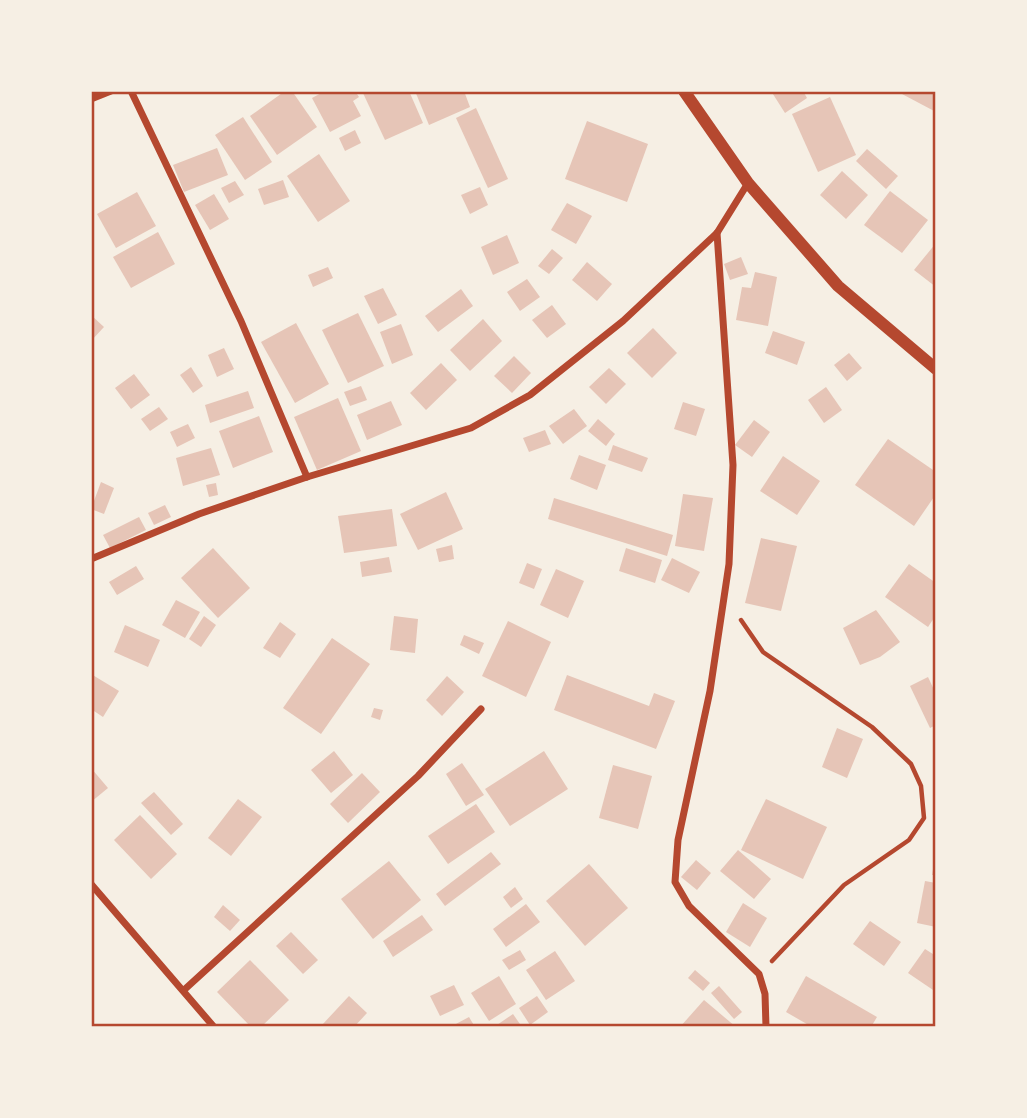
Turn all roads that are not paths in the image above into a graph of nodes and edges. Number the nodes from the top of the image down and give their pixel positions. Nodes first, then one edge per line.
1 (111, 91) edge
2 (131, 91) edge
3 (684, 91) edge
4 (91, 99) edge
5 (748, 183) junction
6 (717, 233) junction
7 (936, 369) edge
8 (307, 477) junction
9 (91, 559) edge
10 (481, 709) dead end
11 (91, 884) edge
12 (184, 990) junction
13 (214, 1027) edge
14 (766, 1027) edge

1 - 4 street
2 - 8 street
3 - 5 street
5 - 6 street
5 - 7 street
6 - 8 street
6 - 14 street
8 - 9 street
10 - 12 street
11 - 12 street
12 - 13 street

